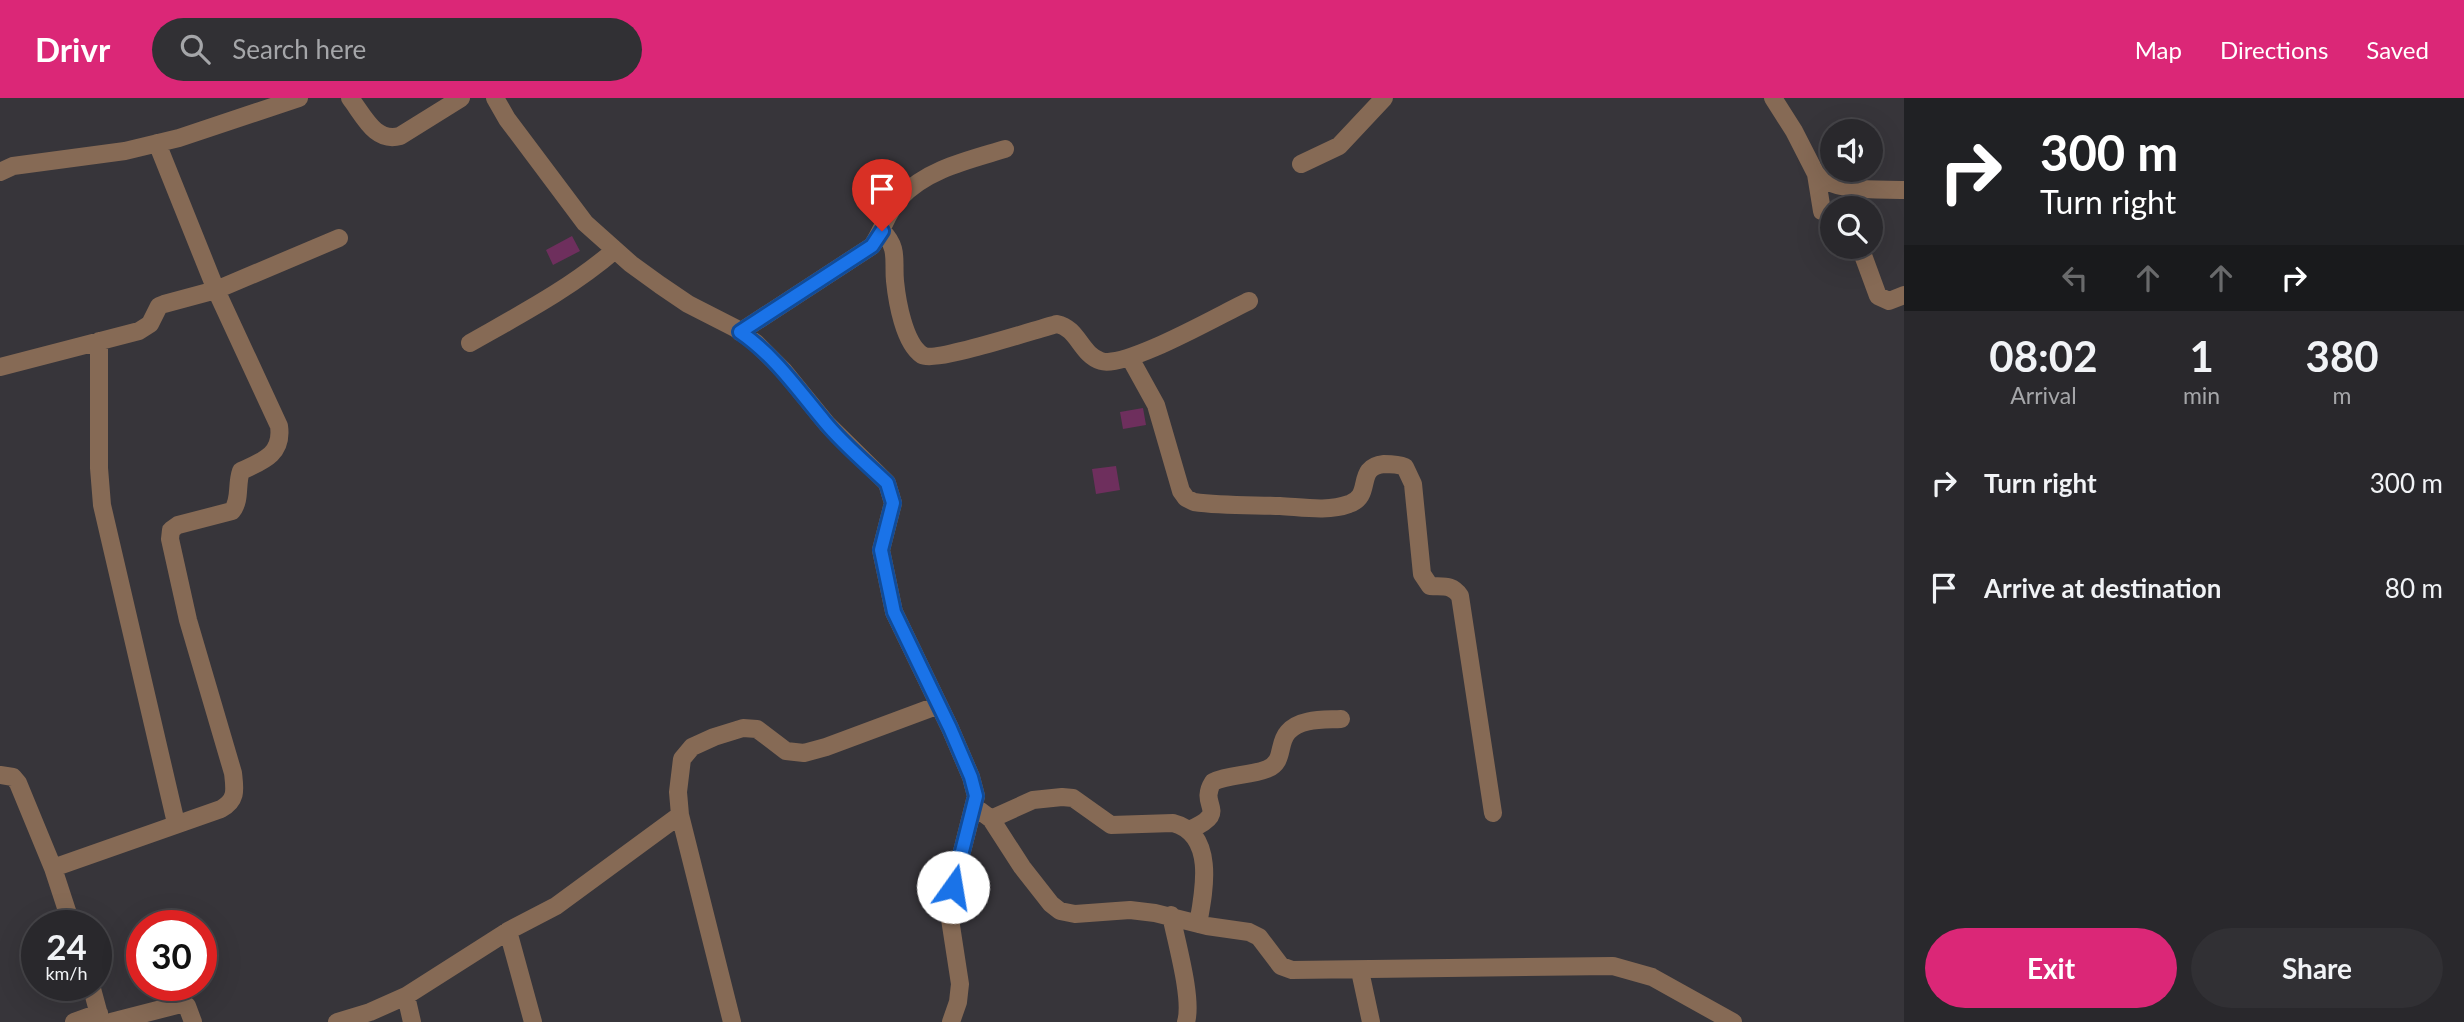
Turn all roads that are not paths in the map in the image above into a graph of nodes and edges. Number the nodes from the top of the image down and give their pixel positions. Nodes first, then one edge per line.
1 (299, 98) edge
2 (351, 98) edge
3 (495, 98) edge
4 (1384, 98) edge
5 (1773, 98) edge
6 (452, 100) edge
7 (157, 143) junction
8 (1005, 149) dead end
9 (1301, 164) dead end
10 (0, 172) edge
11 (1816, 174) junction
12 (1904, 190) edge
13 (1820, 199) edge
14 (882, 231) junction
15 (339, 238) dead end
16 (615, 250) junction
17 (1864, 259) edge
18 (216, 290) junction
19 (1904, 295) edge
20 (1249, 301) dead end
21 (740, 332) junction
22 (99, 341) junction
23 (470, 342) dead end
24 (1130, 358) junction
25 (0, 367) edge
26 (939, 705) junction
27 (1341, 719) dead end
28 (0, 775) edge
29 (975, 807) junction
30 (1493, 813) dead end
31 (680, 815) junction
32 (991, 819) junction
33 (176, 823) junction
34 (1189, 830) junction
35 (53, 868) junction
36 (67, 910) edge
37 (1171, 915) junction
38 (1198, 924) junction
39 (508, 931) junction
40 (1360, 971) junction
41 (406, 996) junction
42 (97, 1001) edge
43 (104, 1019) edge
44 (74, 1022) edge
45 (193, 1022) edge
46 (337, 1022) edge
47 (412, 1022) edge
48 (533, 1022) edge
49 (732, 1022) edge
50 (951, 1022) edge
51 (1186, 1022) edge
52 (1370, 1022) edge
53 (1733, 1022) edge

1 - 7 street
2 - 6 street
3 - 16 street
4 - 9 street
5 - 11 street
7 - 10 street
7 - 18 street
8 - 14 street
11 - 12 street
11 - 13 street
14 - 21 street
14 - 24 street
15 - 18 street
16 - 21 street
16 - 23 street
17 - 19 street
18 - 22 street
18 - 33 street
20 - 24 street
21 - 26 street
22 - 25 street
22 - 33 street
24 - 30 street
26 - 29 street
26 - 31 street
27 - 34 street
28 - 35 street
29 - 32 street
29 - 50 street
31 - 39 street
31 - 49 street
32 - 34 street
32 - 37 street
33 - 35 street
34 - 38 street
35 - 36 street
37 - 38 street
37 - 51 street
38 - 40 street
39 - 41 street
39 - 48 street
40 - 52 street
40 - 53 street
41 - 46 street
41 - 47 street
42 - 43 street
43 - 44 street
43 - 45 street

